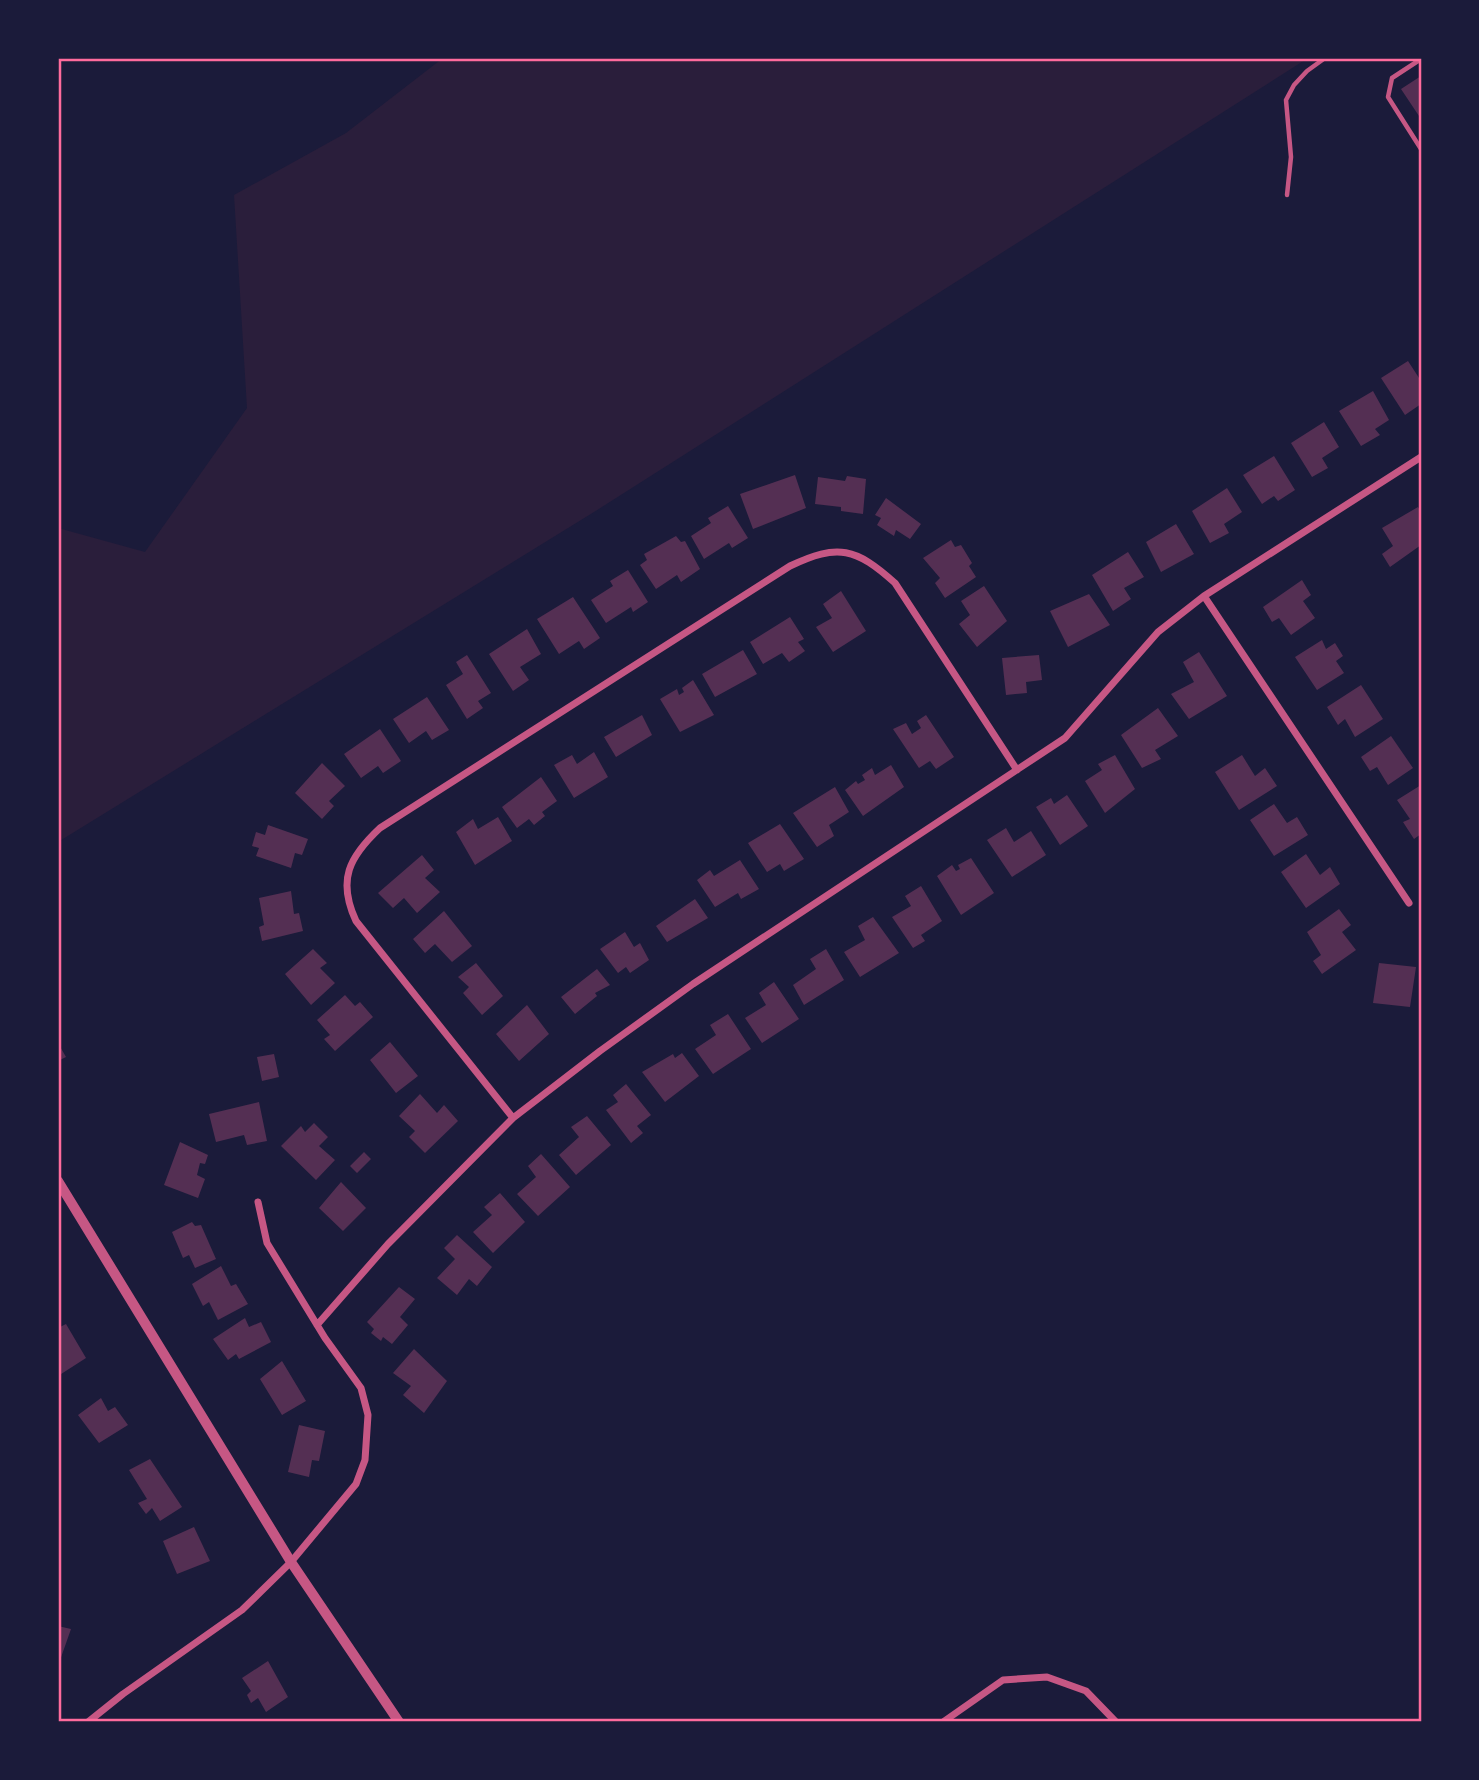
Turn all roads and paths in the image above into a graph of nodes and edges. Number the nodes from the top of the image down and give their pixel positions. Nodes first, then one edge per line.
1 (1325, 58) edge
2 (1421, 59) edge
3 (1421, 149) edge
4 (1287, 195) dead end
5 (1421, 457) edge
6 (1204, 596) junction
7 (1017, 770) junction
8 (1409, 903) dead end
9 (513, 1118) junction
10 (58, 1181) edge
11 (258, 1202) dead end
12 (317, 1325) junction
13 (291, 1562) junction
14 (956, 1713) junction
15 (88, 1722) edge
16 (399, 1722) edge
17 (943, 1722) edge
18 (958, 1722) edge
19 (1116, 1722) edge

1 - 4 lane
2 - 3 lane
5 - 6 street
6 - 7 street
6 - 8 street
7 - 9 street
7 - 9 street
9 - 12 street
10 - 13 street
11 - 12 street
12 - 13 street
13 - 15 street
13 - 16 street
14 - 17 street
14 - 18 street
14 - 19 street

